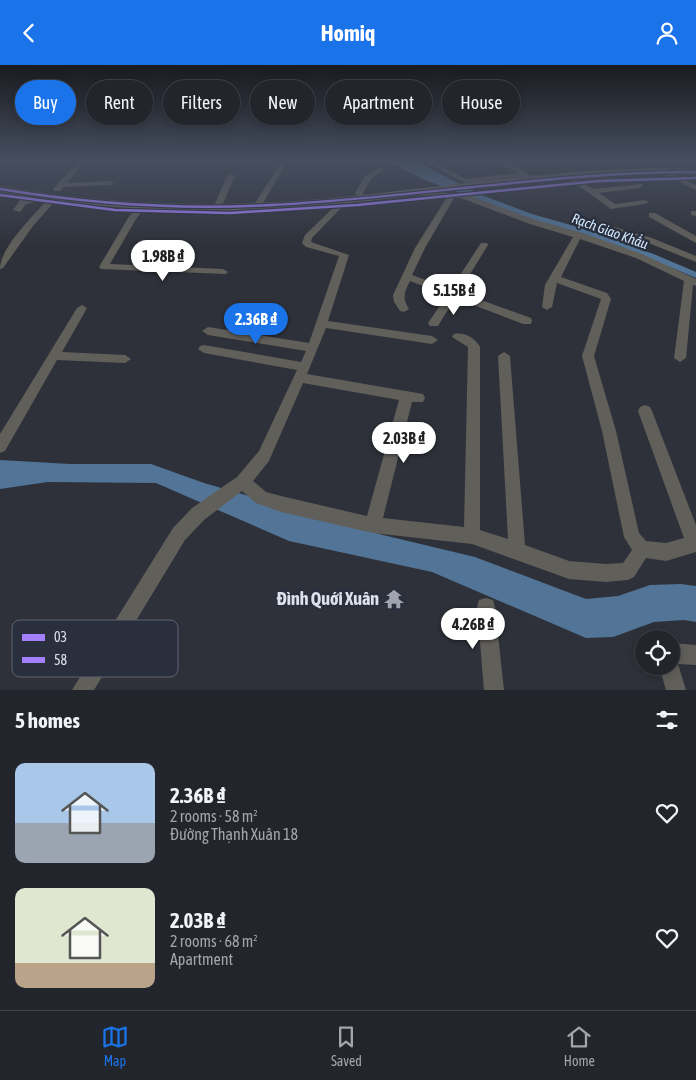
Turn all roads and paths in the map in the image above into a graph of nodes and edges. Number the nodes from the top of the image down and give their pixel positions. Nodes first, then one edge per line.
1 (6, 190) edge
2 (56, 190) edge
3 (224, 190) edge
4 (267, 190) edge
5 (360, 190) edge
6 (429, 190) edge
7 (588, 190) edge
8 (606, 190) edge
9 (415, 192) junction
10 (591, 192) junction
11 (452, 195) junction
12 (363, 197) junction
13 (49, 198) junction
14 (337, 201) junction
15 (645, 202) dead end
16 (257, 206) junction
17 (141, 208) junction
18 (217, 208) junction
19 (17, 210) dead end
20 (652, 215) dead end
21 (598, 225) dead end
22 (580, 235) junction
23 (696, 240) edge
24 (484, 245) dead end
25 (4, 255) edge
26 (696, 259) edge
27 (0, 266) edge
28 (223, 272) dead end
29 (406, 276) junction
30 (556, 277) junction
31 (692, 282) edge
32 (454, 295) junction
33 (547, 307) dead end
34 (82, 308) dead end
35 (404, 309) dead end
36 (527, 321) dead end
37 (434, 323) dead end
38 (322, 324) junction
39 (208, 331) dead end
40 (458, 337) dead end
41 (432, 340) dead end
42 (313, 348) junction
43 (204, 349) dead end
44 (55, 356) junction
45 (504, 356) dead end
46 (680, 358) dead end
47 (125, 359) dead end
48 (302, 373) junction
49 (645, 411) dead end
50 (0, 447) edge
51 (238, 485) junction
52 (373, 525) junction
53 (472, 536) junction
54 (695, 542) edge
55 (508, 548) junction
56 (642, 549) junction
57 (486, 607) dead end
58 (126, 620) edge
59 (680, 654) edge
60 (696, 655) edge
61 (672, 675) edge
62 (90, 677) edge
63 (82, 690) edge
64 (494, 690) edge
65 (676, 690) edge

1 - 13 main road
2 - 13 street
3 - 18 street
4 - 16 street
5 - 12 street
6 - 9 main road
7 - 10 street
8 - 10 street
9 - 11 street
9 - 12 main road
10 - 15 street
11 - 22 street
11 - 29 street
12 - 14 main road
13 - 17 main road
13 - 19 street
13 - 25 street
14 - 16 main road
14 - 38 street
16 - 18 main road
17 - 18 main road
17 - 28 street
20 - 23 street
21 - 26 street
22 - 30 street
22 - 31 street
24 - 32 street
25 - 27 street
29 - 32 street
29 - 35 street
30 - 33 street
30 - 56 street
31 - 46 street
32 - 36 street
32 - 37 street
34 - 44 street
38 - 41 street
38 - 42 street
39 - 42 street
40 - 53 street
42 - 48 street
43 - 48 street
44 - 47 street
44 - 50 street
45 - 55 street
48 - 51 street
48 - 52 street
49 - 54 street
51 - 52 street
51 - 58 street
52 - 53 street
53 - 55 street
54 - 56 street
55 - 56 street
57 - 64 street
59 - 60 street
61 - 65 street
62 - 63 street

